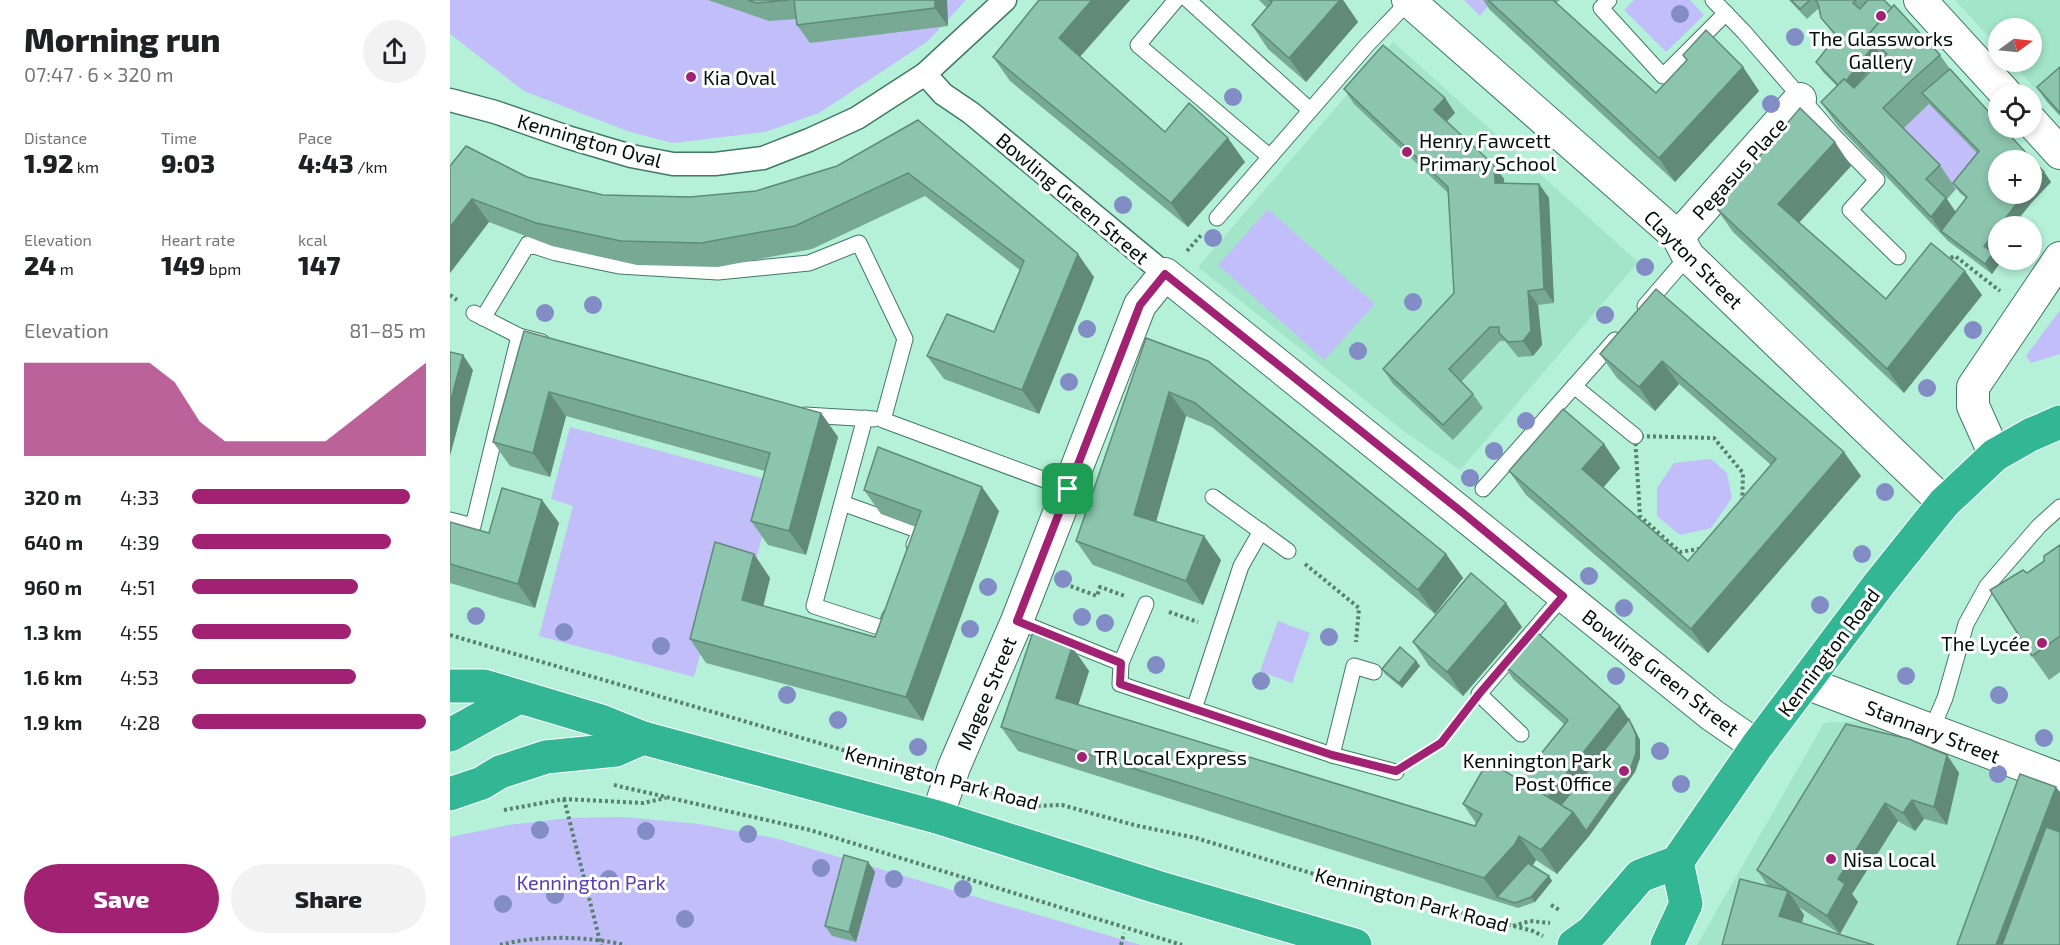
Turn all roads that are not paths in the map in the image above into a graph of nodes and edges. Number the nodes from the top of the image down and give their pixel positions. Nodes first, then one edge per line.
1 (1005, 0) edge
2 (1176, 0) edge
3 (1188, 0) edge
4 (1409, 0) edge
5 (1609, 0) edge
6 (1713, 0) edge
7 (1920, 0) edge
8 (1726, 13) junction
9 (925, 74) junction
10 (1998, 84) edge
11 (1800, 99) junction
12 (450, 100) edge
13 (1311, 110) junction
14 (2042, 133) edge
15 (2060, 153) edge
16 (1270, 157) junction
17 (1217, 218) road end
18 (1683, 247) junction
19 (1898, 257) dead end
20 (2060, 258) edge
21 (1175, 264) junction
22 (519, 336) junction
23 (554, 346) edge
24 (1574, 386) junction
25 (795, 414) edge
26 (865, 418) junction
27 (883, 420) junction
28 (2060, 422) edge
29 (1635, 436) road end
30 (1995, 454) junction
31 (1068, 489) junction
32 (1483, 489) dead end
33 (1213, 496) dead end
34 (842, 502) junction
35 (1944, 503) junction
36 (2060, 507) edge
37 (450, 520) edge
38 (1261, 531) junction
39 (1288, 551) road end
40 (908, 563) edge
41 (1563, 596) junction
42 (1146, 604) edge
43 (893, 607) edge
44 (1017, 621) junction
45 (1121, 663) junction
46 (450, 665) edge
47 (1374, 672) dead end
48 (1806, 683) junction
49 (450, 686) edge
50 (484, 686) junction
51 (519, 697) junction
52 (1194, 709) junction
53 (1931, 731) junction
54 (1521, 734) dead end
55 (450, 735) edge
56 (643, 738) junction
57 (1757, 746) junction
58 (1332, 755) junction
59 (1396, 771) road end
60 (2060, 779) edge
61 (450, 794) edge
62 (937, 817) junction
63 (1677, 862) junction
64 (1355, 945) edge
65 (1574, 945) edge
66 (1667, 945) edge

1 - 9 street, Kennington Oval
2 - 16 lane
3 - 13 lane
4 - 13 lane
4 - 18 street, Clayton Street
5 - 8 lane
6 - 8 lane
7 - 10 street
8 - 11 lane
9 - 12 street, Kennington Oval
9 - 21 street, Bowling Green Street
11 - 18 street, Pegasus Place
11 - 19 lane
13 - 16 lane
14 - 15 street
16 - 17 lane
18 - 24 lane
18 - 35 street, Clayton Street
20 - 30 street
21 - 31 street, Magee Street
21 - 41 street, Bowling Green Street
22 - 23 lane
22 - 27 lane
22 - 37 lane
24 - 29 lane
24 - 32 lane
25 - 26 lane
26 - 27 lane
26 - 34 lane
27 - 31 lane
28 - 30 highway, Kennington Road
30 - 35 highway, Kennington Road
31 - 44 street, Magee Street
33 - 38 lane
34 - 40 lane
34 - 43 lane
35 - 48 highway, Kennington Road
36 - 53 lane
38 - 39 lane
38 - 52 lane
41 - 54 lane
41 - 57 street, Bowling Green Street
42 - 45 lane
44 - 45 lane
44 - 62 street, Magee Street
45 - 52 lane
46 - 50 highway, Kennington Park Road
47 - 58 lane
48 - 53 street, Stannary Street
48 - 57 highway, Kennington Road
49 - 50 highway, Kennington Park Road
50 - 51 highway, Kennington Park Road
51 - 55 highway
51 - 56 highway, Kennington Park Road
52 - 58 lane
53 - 60 street, Stannary Street
56 - 61 highway
56 - 62 highway, Kennington Park Road
57 - 63 highway, Kennington Road
58 - 59 lane
62 - 64 highway, Kennington Park Road
63 - 65 highway
63 - 66 highway

